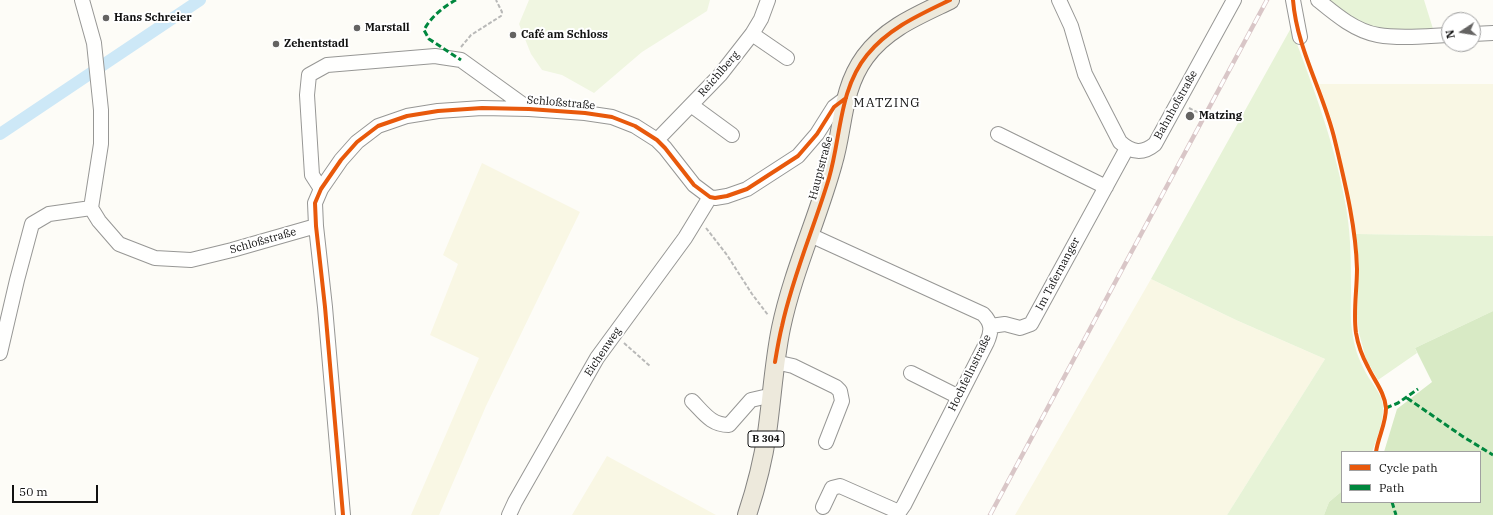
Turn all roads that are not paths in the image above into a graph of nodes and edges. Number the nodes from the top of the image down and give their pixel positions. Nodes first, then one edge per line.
1 (82, 0) edge
2 (768, 0) edge
3 (950, 0) edge
4 (1059, 0) edge
5 (1234, 0) edge
6 (1293, 0) edge
7 (1318, 0) edge
8 (1493, 32) edge
9 (1481, 33) edge
10 (752, 34) junction
11 (1441, 35) edge
12 (1300, 37) dead end
13 (787, 58) dead end
14 (846, 98) junction
15 (691, 105) junction
16 (529, 109) junction
17 (998, 134) dead end
18 (732, 135) dead end
19 (657, 140) junction
20 (1127, 148) junction
21 (1106, 187) junction
22 (321, 189) junction
23 (710, 197) junction
24 (91, 208) junction
25 (316, 226) junction
26 (810, 235) junction
27 (991, 326) junction
28 (0, 353) edge
29 (775, 362) junction
30 (910, 373) dead end
31 (771, 398) junction
32 (959, 398) junction
33 (692, 401) dead end
34 (826, 442) dead end
35 (823, 507) dead end
36 (898, 514) edge
37 (343, 515) edge
38 (509, 515) edge
39 (747, 515) edge

1 - 24 street
2 - 10 street, Reichlberg
3 - 14 main road, Hauptstraße / B 304
4 - 20 street
5 - 20 street, Bahnhofstraße
6 - 12 street
7 - 11 street
8 - 9 street
10 - 13 street
10 - 15 street, Reichlberg
14 - 23 street
14 - 26 main road, Hauptstraße / B 304
15 - 18 street
15 - 19 street, Reichlberg
16 - 19 street, Schloßstraße
16 - 22 street, Schloßstraße
16 - 22 street
17 - 21 street
19 - 23 street, Schloßstraße
20 - 21 street, Im Tafernanger
21 - 27 street, Im Tafernanger
22 - 25 street, Schloßstraße
23 - 38 street, Eichenweg
24 - 25 street, Schloßstraße
24 - 28 street
25 - 37 street
26 - 27 street, Hochfellnstraße
26 - 29 main road, Hauptstraße / B 304
27 - 32 street, Hochfellnstraße
29 - 31 main road, Hauptstraße / B 304
29 - 34 street
30 - 32 street
31 - 33 street
31 - 39 main road, Hauptstraße / B 304
32 - 36 street, Hochfellnstraße
35 - 36 street

